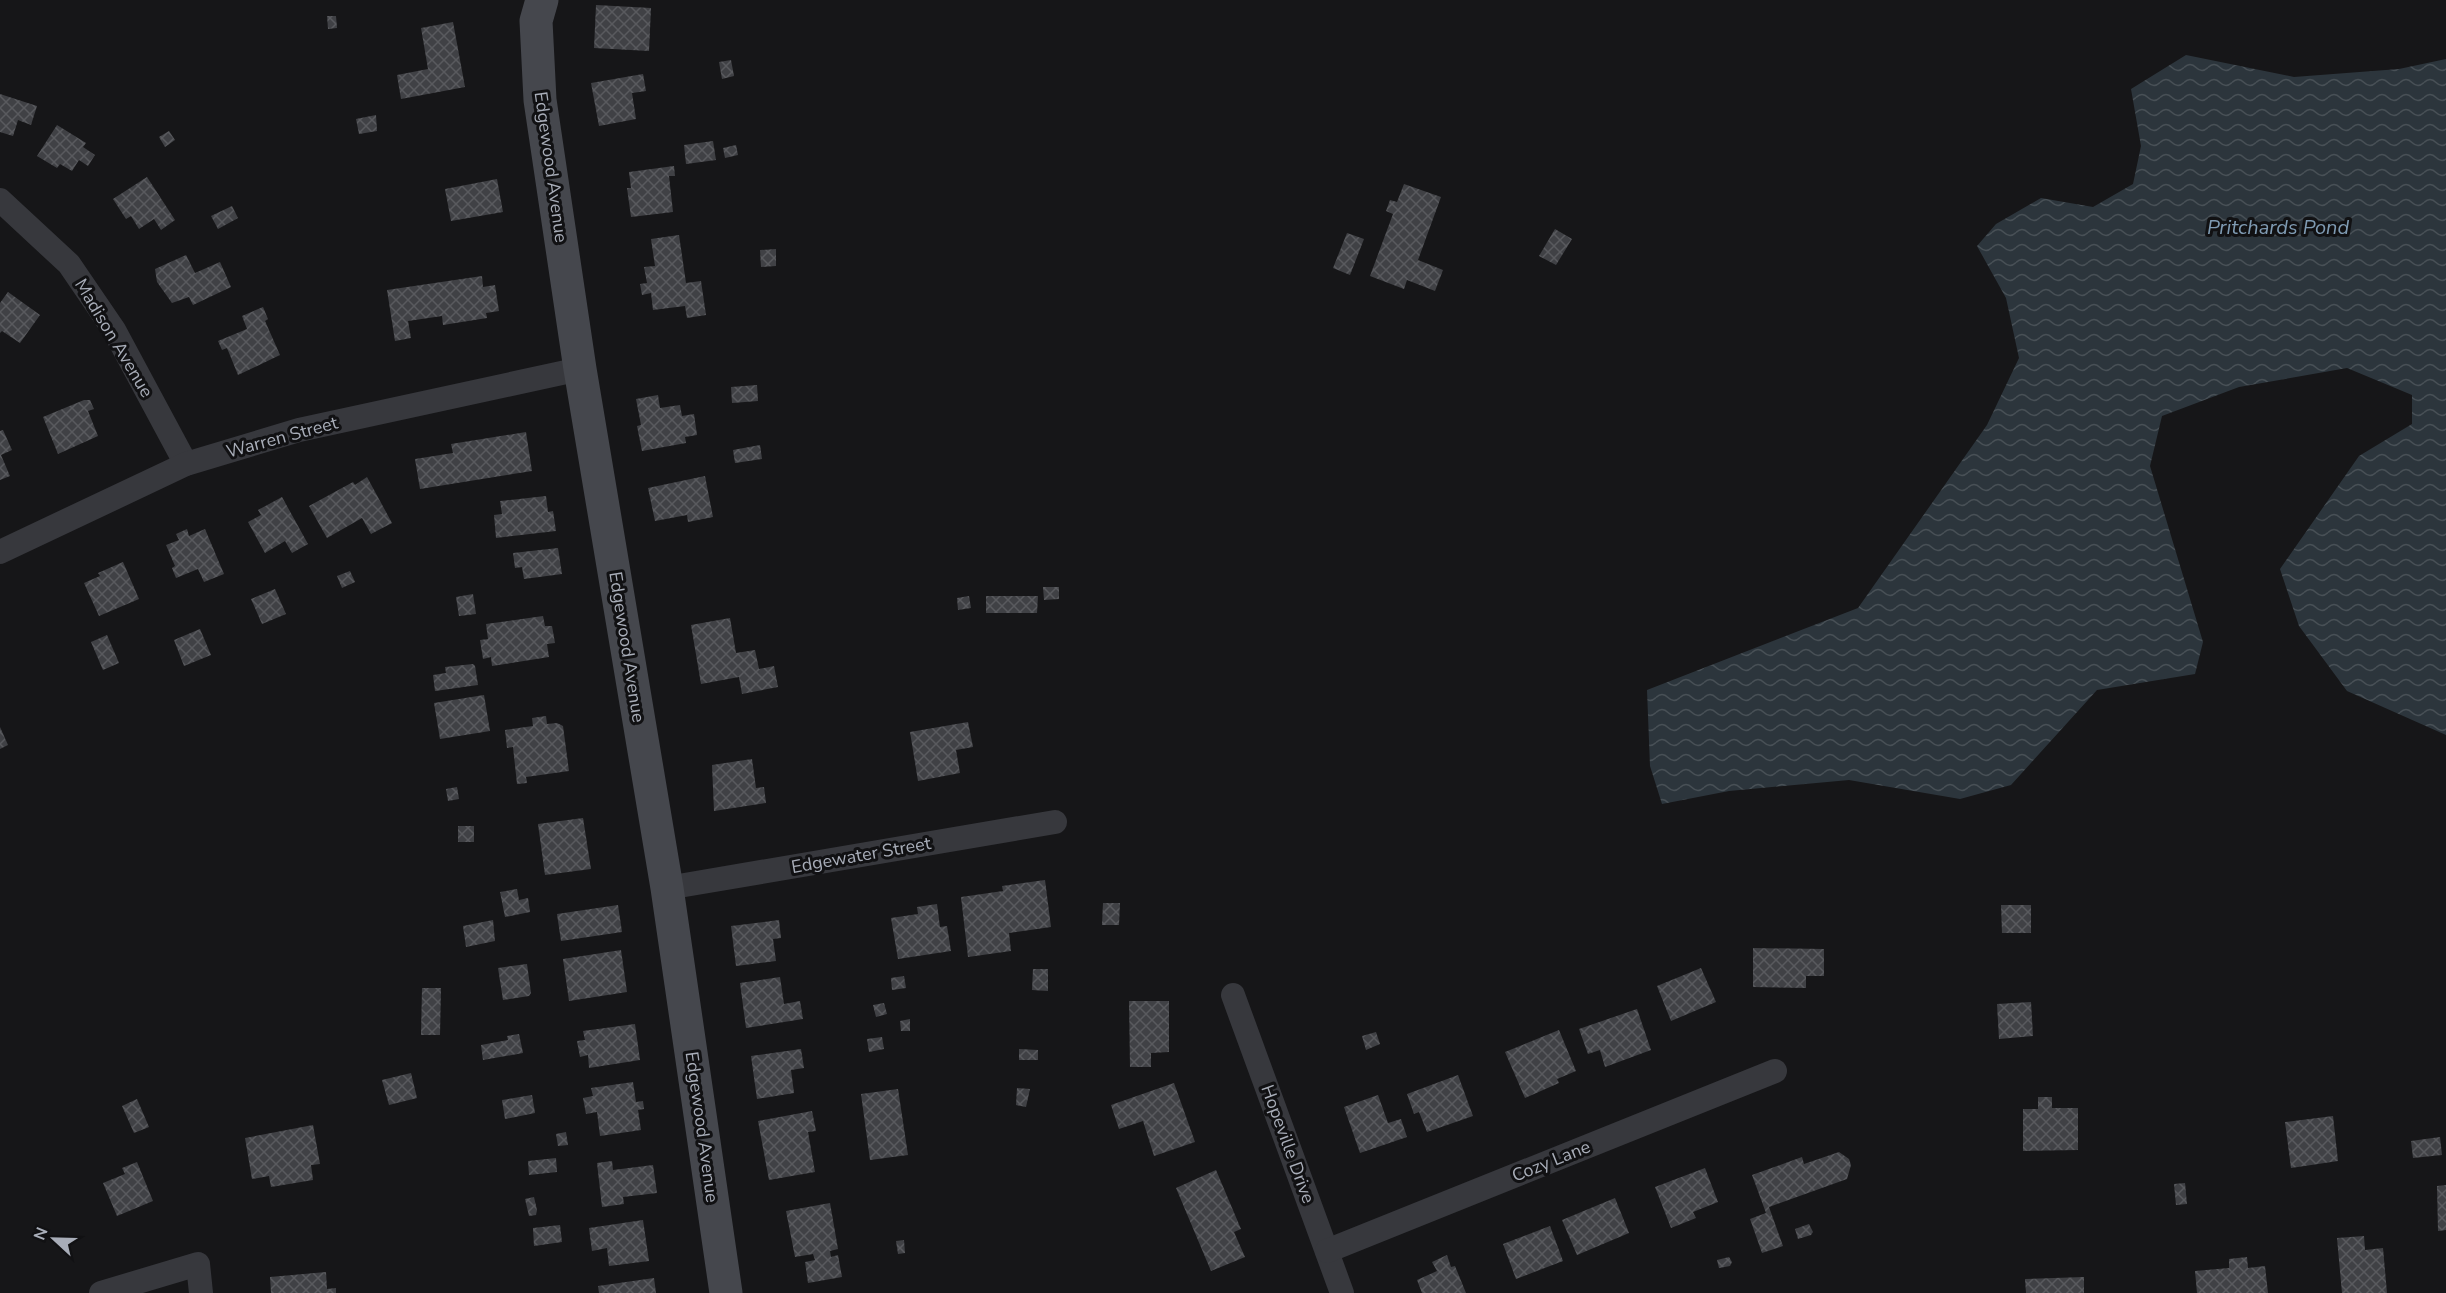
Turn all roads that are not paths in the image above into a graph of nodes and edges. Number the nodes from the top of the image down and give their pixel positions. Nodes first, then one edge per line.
1 (542, 0) edge
2 (0, 200) edge
3 (580, 369) junction
4 (186, 464) junction
5 (0, 552) edge
6 (1055, 822) dead end
7 (667, 888) junction
8 (1233, 995) dead end
9 (1775, 1071) dead end
10 (1327, 1251) junction
11 (101, 1293) edge
12 (201, 1293) edge
13 (726, 1293) edge
14 (1342, 1293) edge

1 - 3 street, Edgewood Avenue
2 - 4 street, Madison Avenue
3 - 4 street, Warren Street
3 - 7 street, Edgewood Avenue
4 - 5 street, Warren Street
6 - 7 street, Edgewater Street
7 - 13 street, Edgewood Avenue
8 - 10 street, Hopeville Drive
9 - 10 street, Cozy Lane
10 - 14 street, Hopeville Drive
11 - 12 street

